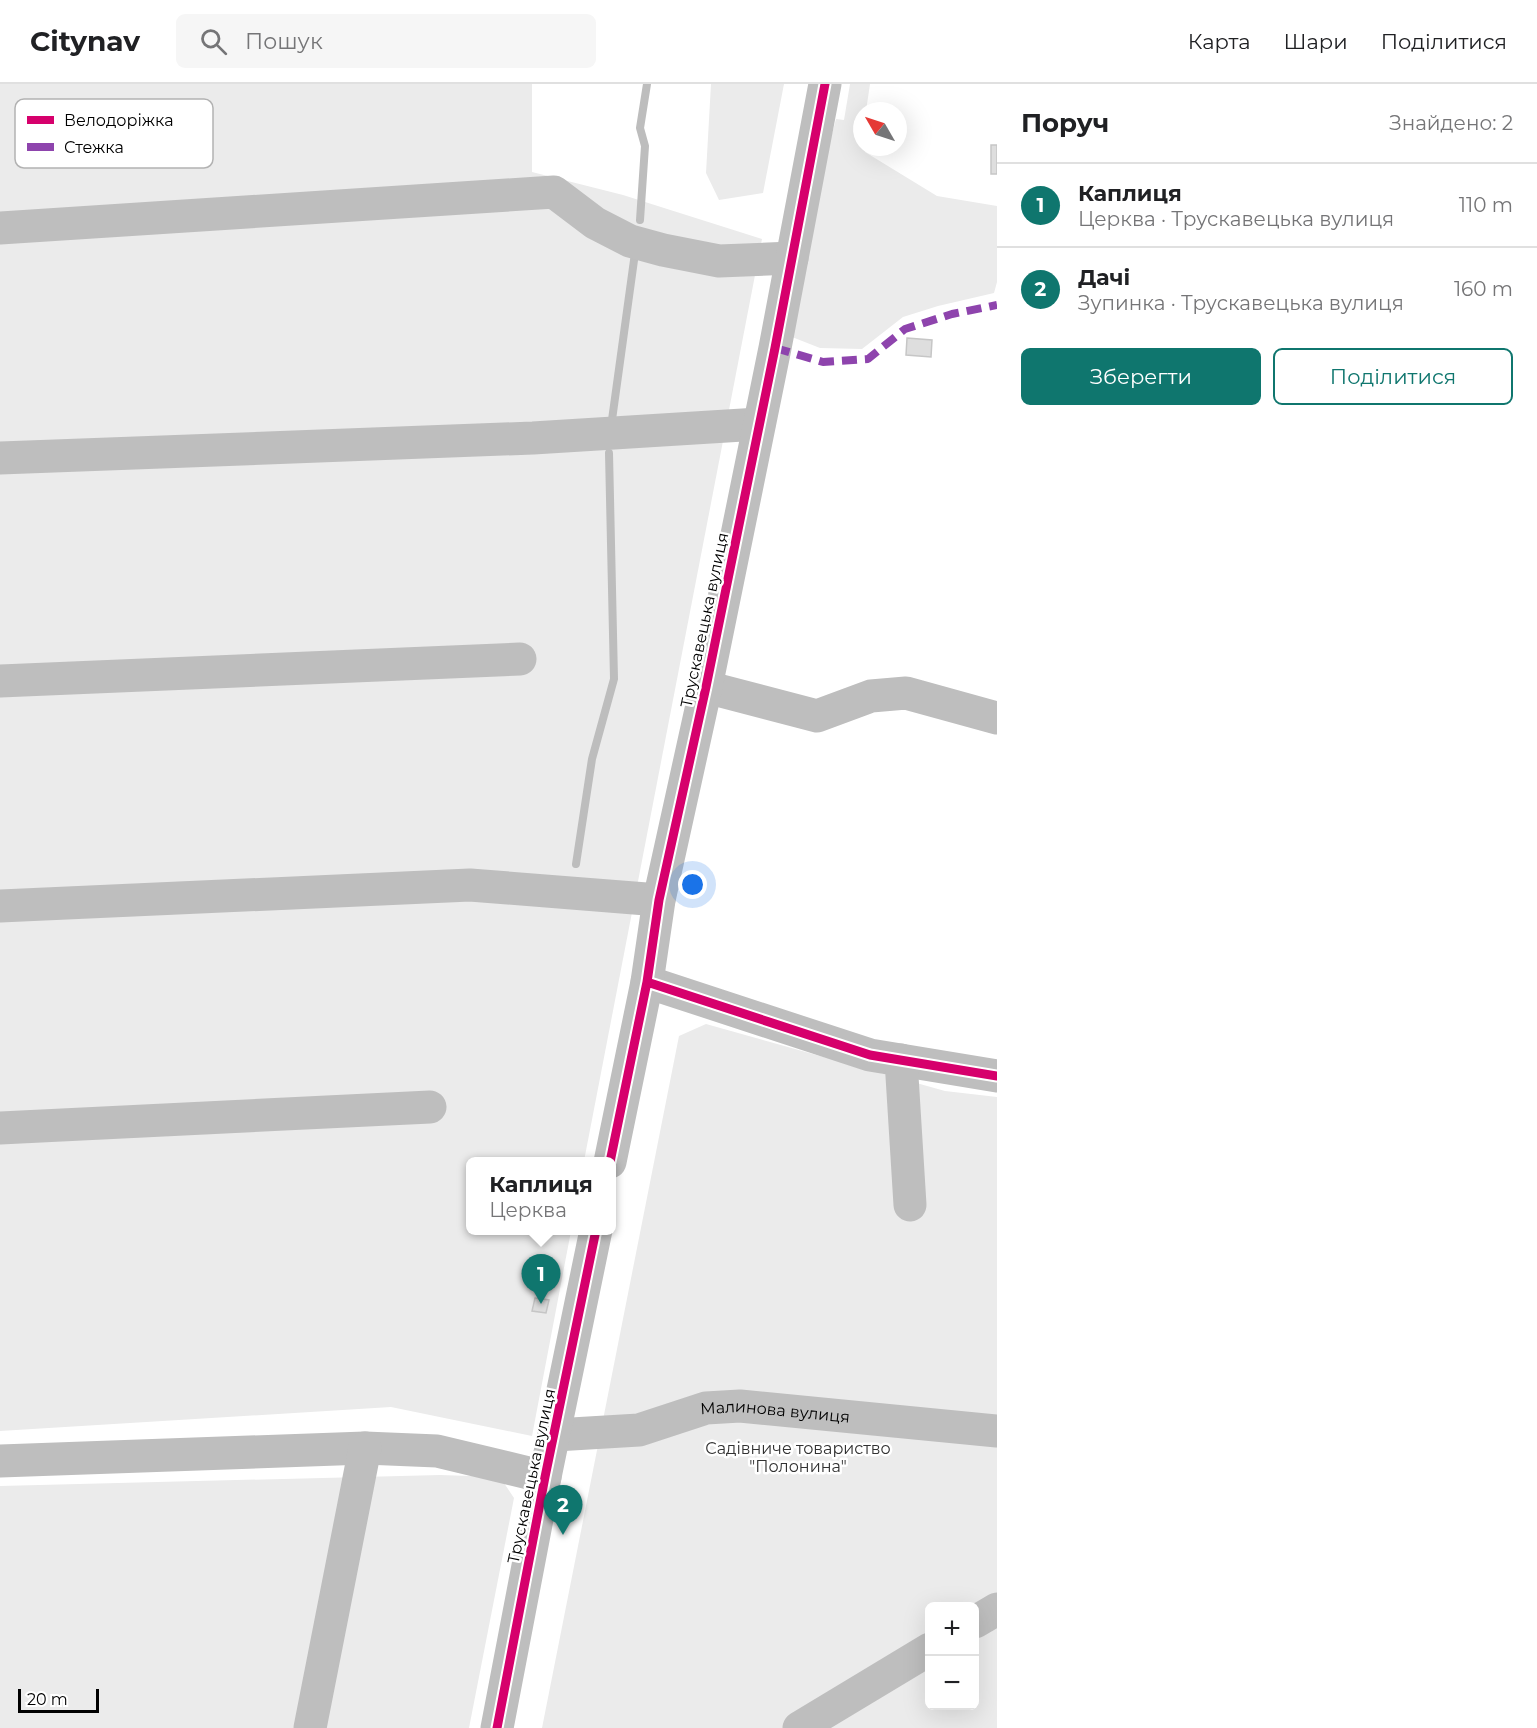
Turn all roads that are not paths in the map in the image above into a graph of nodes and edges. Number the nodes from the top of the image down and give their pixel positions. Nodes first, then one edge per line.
1 (825, 84) edge
2 (0, 228) edge
3 (792, 258) junction
4 (759, 424) junction
5 (0, 458) edge
6 (520, 659) dead end
7 (0, 681) edge
8 (706, 687) junction
9 (997, 718) edge
10 (659, 900) junction
11 (0, 906) edge
12 (646, 982) junction
13 (901, 1060) junction
14 (997, 1076) edge
15 (430, 1107) dead end
16 (0, 1128) edge
17 (611, 1157) edge
18 (910, 1205) dead end
19 (595, 1235) edge
20 (997, 1431) edge
21 (555, 1435) junction
22 (365, 1448) junction
23 (0, 1461) edge
24 (545, 1477) junction
25 (997, 1609) edge
26 (979, 1621) edge
27 (979, 1625) edge
28 (997, 1631) edge
29 (925, 1652) edge
30 (310, 1728) edge
31 (497, 1728) edge
32 (799, 1728) edge

1 - 3 street, Трускавецька вулиця
2 - 3 street
3 - 4 street, Трускавецька вулиця
4 - 5 street
4 - 8 street, Трускавецька вулиця
6 - 7 street
8 - 9 street
8 - 10 street, Трускавецька вулиця
10 - 11 street
10 - 12 street, Трускавецька вулиця
12 - 13 street
12 - 17 street, Трускавецька вулиця
13 - 14 street
13 - 18 street
15 - 16 street
19 - 21 street, Трускавецька вулиця
20 - 21 street, Малинова вулиця
21 - 24 street, Трускавецька вулиця
22 - 23 street
22 - 24 street
22 - 30 street
24 - 31 street, Трускавецька вулиця
25 - 26 street
27 - 28 street
29 - 32 street

